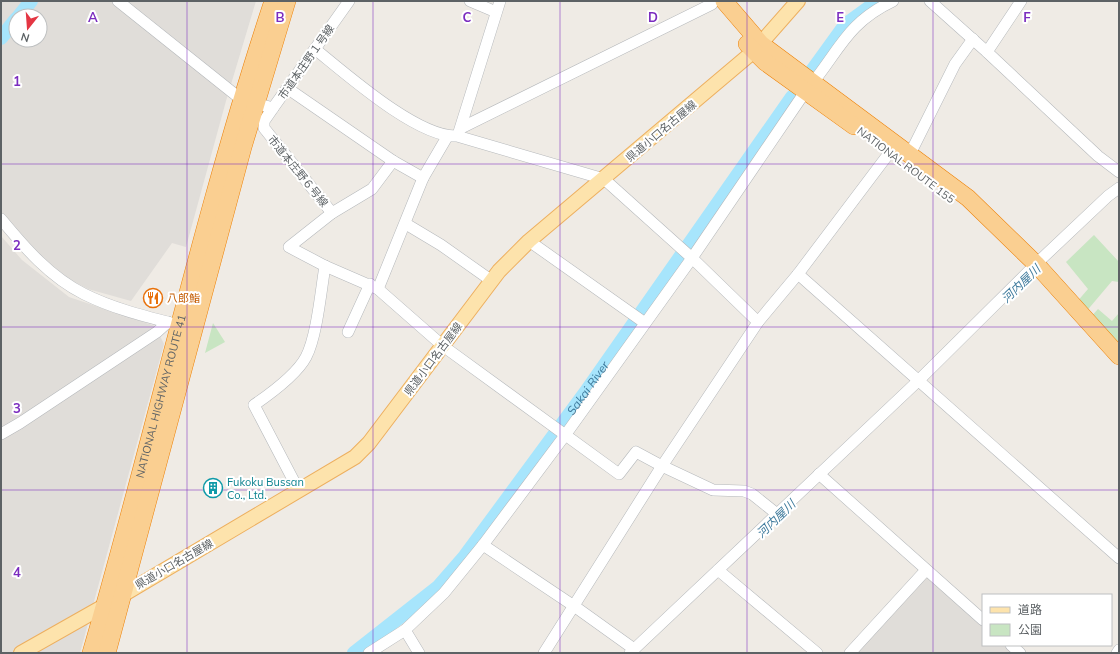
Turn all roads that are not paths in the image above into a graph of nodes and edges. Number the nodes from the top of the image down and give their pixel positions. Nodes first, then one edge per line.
1 (118, 1) edge
2 (272, 1) edge
3 (287, 1) edge
4 (349, 1) edge
5 (470, 1) edge
6 (500, 1) edge
7 (798, 1) edge
8 (893, 1) edge
9 (930, 1) edge
10 (1021, 1) edge
11 (715, 2) edge
12 (496, 12) junction
13 (973, 38) junction
14 (758, 48) junction
15 (315, 49) junction
16 (987, 52) junction
17 (810, 87) junction
18 (287, 88) junction
19 (249, 101) junction
20 (273, 108) junction
21 (455, 134) junction
22 (890, 152) junction
23 (910, 154) junction
24 (392, 161) junction
25 (1119, 172) edge
26 (423, 178) junction
27 (604, 179) junction
28 (1119, 188) edge
29 (332, 212) junction
30 (1, 220) edge
31 (406, 224) junction
32 (529, 241) junction
33 (692, 258) junction
34 (325, 266) junction
35 (1032, 267) junction
36 (798, 274) junction
37 (492, 281) junction
38 (374, 287) junction
39 (758, 322) junction
40 (645, 323) junction
41 (181, 326) junction
42 (348, 332) dead end
43 (444, 346) junction
44 (1119, 356) edge
45 (918, 381) junction
46 (562, 432) junction
47 (1, 434) edge
48 (662, 466) junction
49 (819, 474) junction
50 (299, 491) junction
51 (777, 514) junction
52 (483, 545) junction
53 (1119, 558) edge
54 (718, 570) junction
55 (926, 570) junction
56 (124, 594) junction
57 (104, 606) junction
58 (574, 606) junction
59 (982, 619) edge
60 (405, 630) junction
61 (1012, 646) edge
62 (1119, 650) edge
63 (632, 651) edge
64 (21, 653) edge
65 (91, 653) edge
66 (107, 653) edge
67 (368, 653) edge
68 (419, 653) edge
69 (544, 653) edge
70 (817, 653) edge
71 (850, 653) edge
72 (1020, 653) edge
73 (1117, 653) edge

1 - 19 street
2 - 19 highway, NATIONAL HIGHWAY ROUTE 41
3 - 19 highway, NATIONAL HIGHWAY ROUTE 41
4 - 15 street, 市道本庄野１号線
5 - 12 street
6 - 12 street
7 - 14 main road, 県道小口名古屋線
8 - 17 street
9 - 13 street
10 - 16 street
11 - 14 highway, NATIONAL ROUTE 155
11 - 21 street
12 - 21 street
13 - 16 street
13 - 23 street
14 - 17 highway, NATIONAL ROUTE 155
14 - 27 main road, 県道小口名古屋線
15 - 18 street, 市道本庄野１号線
15 - 21 street
16 - 25 street
17 - 22 highway, NATIONAL ROUTE 155
17 - 23 highway, NATIONAL ROUTE 155
17 - 33 street
18 - 20 street, 市道本庄野１号線
18 - 24 street
19 - 20 street, 市道本庄野１号線
19 - 41 highway, NATIONAL HIGHWAY ROUTE 41
20 - 29 street, 市道本庄野６号線
21 - 26 street
21 - 27 street
22 - 35 highway, NATIONAL ROUTE 155
22 - 36 street
23 - 35 highway, NATIONAL ROUTE 155
24 - 26 street
24 - 29 street
26 - 31 street
27 - 32 main road, 県道小口名古屋線
27 - 33 street
28 - 35 street
29 - 34 street
30 - 41 street
31 - 37 street
31 - 38 street
32 - 37 main road, 県道小口名古屋線
32 - 40 street
33 - 39 street
33 - 40 street
34 - 38 street
34 - 50 street
35 - 44 highway, NATIONAL ROUTE 155
35 - 45 street
36 - 39 street
36 - 45 street
37 - 43 main road, 県道小口名古屋線
38 - 42 street
38 - 43 street
39 - 48 street
40 - 46 street
41 - 47 street
41 - 56 highway, NATIONAL HIGHWAY ROUTE 41
41 - 57 highway, NATIONAL HIGHWAY ROUTE 41
43 - 46 street
43 - 50 main road, 県道小口名古屋線
45 - 49 street
45 - 53 street
46 - 48 street
46 - 52 street
48 - 51 street
48 - 58 street
49 - 51 street
49 - 55 street
50 - 56 main road, 県道小口名古屋線
51 - 54 street
52 - 58 street
52 - 60 street
54 - 63 street
54 - 70 street
55 - 59 street
55 - 71 street
56 - 57 main road, 県道小口名古屋線
56 - 66 highway, NATIONAL HIGHWAY ROUTE 41
57 - 64 main road, 県道小口名古屋線
57 - 65 highway, NATIONAL HIGHWAY ROUTE 41
58 - 63 street
58 - 69 street
60 - 67 street
60 - 68 street
61 - 72 street
62 - 73 street

